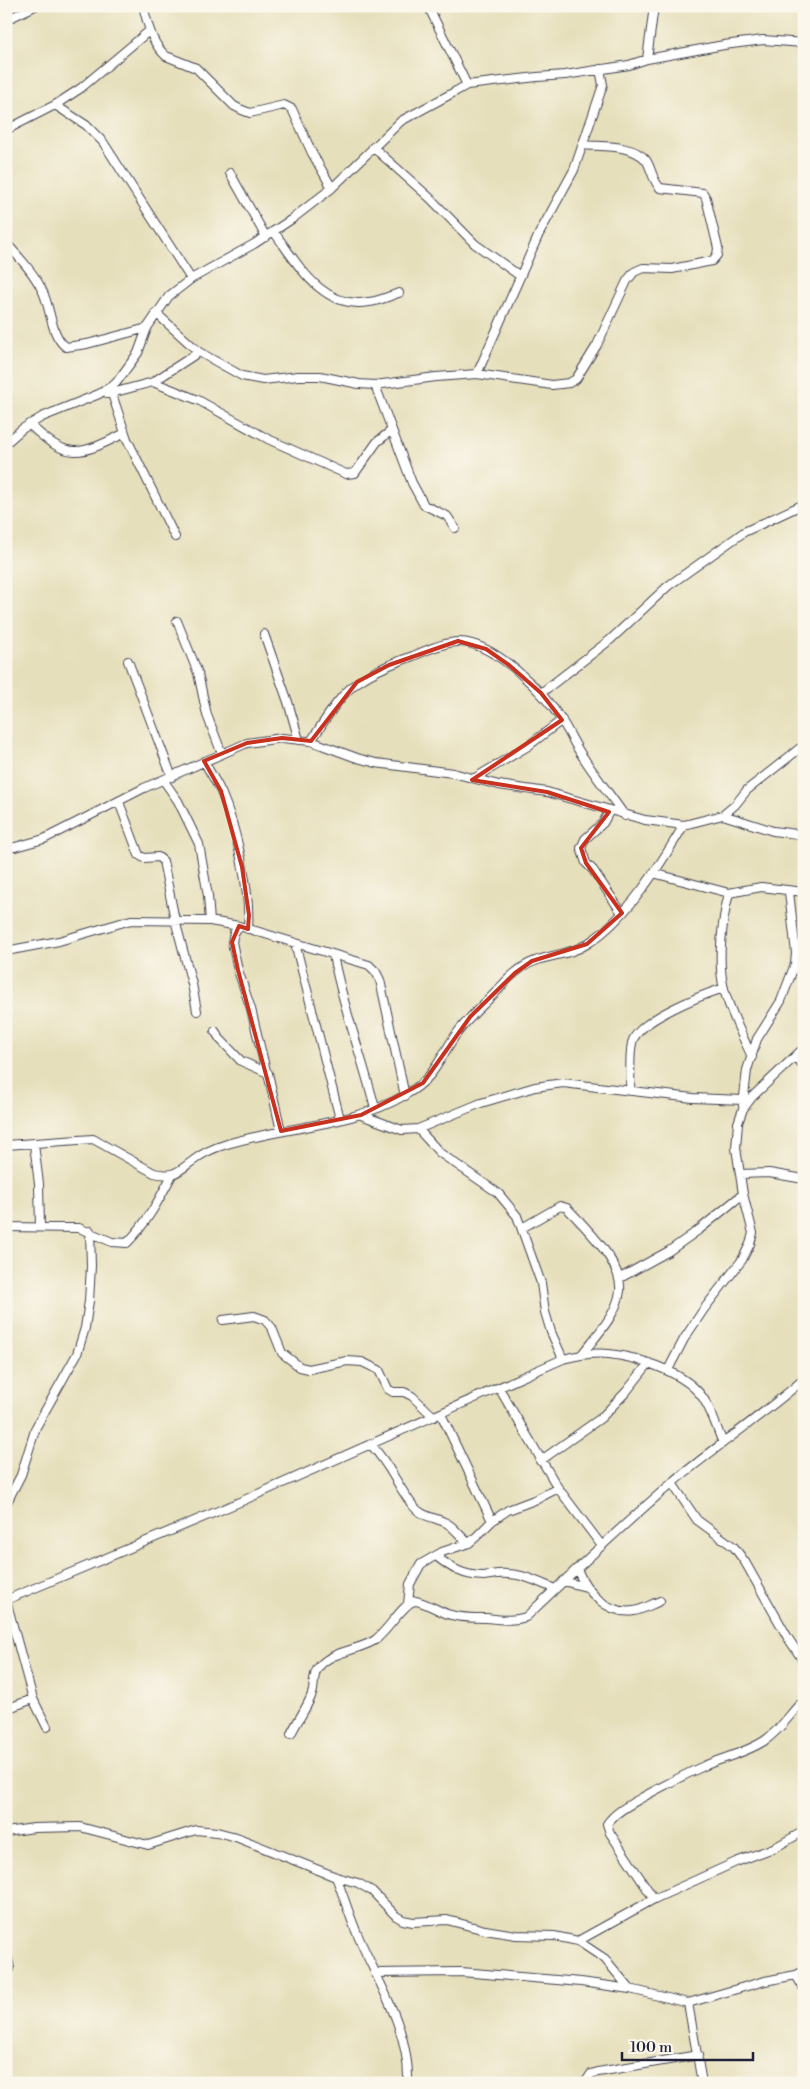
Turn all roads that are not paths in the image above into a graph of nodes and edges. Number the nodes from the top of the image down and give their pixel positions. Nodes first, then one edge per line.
1 (35, 6) edge
2 (143, 6) edge
3 (428, 6) edge
4 (654, 6) edge
5 (6, 20) edge
6 (149, 30) junction
7 (804, 43) edge
8 (647, 59) junction
9 (600, 70) junction
10 (468, 86) junction
11 (55, 105) junction
12 (6, 130) edge
13 (583, 145) junction
14 (373, 147) junction
15 (230, 174) dead end
16 (332, 188) junction
17 (274, 232) junction
18 (266, 236) junction
19 (6, 243) edge
20 (520, 276) junction
21 (191, 279) junction
22 (398, 293) dead end
23 (156, 313) junction
24 (147, 328) junction
25 (199, 352) junction
26 (477, 374) junction
27 (153, 382) junction
28 (375, 385) junction
29 (99, 394) junction
30 (112, 394) junction
31 (29, 424) junction
32 (392, 430) junction
33 (125, 433) junction
34 (6, 443) edge
35 (804, 504) edge
36 (455, 528) dead end
37 (175, 537) dead end
38 (176, 622) dead end
39 (264, 634) dead end
40 (128, 661) dead end
41 (541, 693) junction
42 (562, 720) junction
43 (299, 740) junction
44 (311, 741) junction
45 (804, 745) edge
46 (222, 754) junction
47 (204, 761) junction
48 (475, 778) junction
49 (168, 779) junction
50 (119, 802) junction
51 (609, 812) junction
52 (723, 815) junction
53 (625, 816) junction
54 (684, 825) junction
55 (804, 835) edge
56 (6, 847) edge
57 (654, 873) junction
58 (790, 892) junction
59 (804, 892) edge
60 (729, 893) junction
61 (622, 913) junction
62 (175, 920) junction
63 (210, 921) junction
64 (239, 926) junction
65 (248, 929) junction
66 (295, 943) junction
67 (6, 951) edge
68 (333, 955) junction
69 (724, 988) junction
70 (197, 1011) dead end
71 (215, 1031) dead end
72 (804, 1048) edge
73 (752, 1057) junction
74 (796, 1057) junction
75 (804, 1067) edge
76 (266, 1071) junction
77 (630, 1090) junction
78 (405, 1096) junction
79 (743, 1100) junction
80 (375, 1108) junction
81 (743, 1109) junction
82 (361, 1115) junction
83 (340, 1119) junction
84 (418, 1129) junction
85 (281, 1131) junction
86 (34, 1144) junction
87 (6, 1145) edge
88 (740, 1174) junction
89 (172, 1175) junction
90 (804, 1179) edge
91 (743, 1194) junction
92 (6, 1227) edge
93 (40, 1228) junction
94 (522, 1228) junction
95 (90, 1231) junction
96 (620, 1278) junction
97 (223, 1320) dead end
98 (582, 1354) junction
99 (563, 1359) junction
100 (649, 1363) junction
101 (668, 1370) junction
102 (804, 1379) edge
103 (499, 1388) junction
104 (437, 1416) junction
105 (723, 1442) junction
106 (371, 1445) junction
107 (540, 1461) junction
108 (672, 1483) junction
109 (558, 1488) junction
110 (6, 1504) edge
111 (492, 1521) junction
112 (469, 1543) junction
113 (602, 1546) junction
114 (436, 1556) junction
115 (577, 1569) junction
116 (563, 1581) junction
117 (586, 1587) junction
118 (554, 1590) junction
119 (660, 1601) dead end
120 (408, 1604) junction
121 (804, 1662) edge
122 (33, 1699) junction
123 (804, 1703) edge
124 (6, 1709) edge
125 (47, 1728) dead end
126 (291, 1734) dead end
127 (804, 1831) edge
128 (6, 1832) edge
129 (336, 1877) junction
130 (654, 1899) junction
131 (578, 1941) junction
132 (6, 1949) edge
133 (10, 1969) dead end
134 (375, 1973) junction
135 (800, 1973) edge
136 (630, 1989) junction
137 (804, 1989) edge
138 (688, 2003) junction
139 (698, 2055) junction
140 (408, 2083) edge
141 (585, 2083) edge
142 (702, 2083) edge

1 - 5 street
2 - 6 street
3 - 10 street
4 - 8 street
6 - 11 street
6 - 16 street
7 - 8 street
8 - 9 street
9 - 10 street
9 - 13 street
10 - 14 street
11 - 12 street
11 - 21 street
13 - 20 street
13 - 26 street
14 - 16 street
14 - 20 street
15 - 18 street
16 - 17 street
17 - 18 street
17 - 22 street
18 - 21 street
19 - 24 street
20 - 26 street
21 - 23 street
23 - 24 street
23 - 25 street
24 - 29 street
25 - 27 street
25 - 28 street
26 - 28 street
27 - 30 street
27 - 32 street
28 - 32 street
29 - 30 street
29 - 31 street
30 - 33 street
31 - 33 street
31 - 34 street
32 - 36 street
33 - 37 street
35 - 41 street
38 - 46 street
39 - 43 street
40 - 49 street
41 - 42 street
41 - 44 street
42 - 48 street
42 - 53 street
43 - 44 street
43 - 46 street
44 - 48 street
45 - 52 street
46 - 47 street
47 - 49 street
47 - 65 street
48 - 51 street
49 - 50 street
49 - 63 street
50 - 56 street
50 - 62 street
51 - 53 street
51 - 61 street
52 - 54 street
52 - 55 street
53 - 54 street
54 - 57 street
57 - 60 street
57 - 61 street
58 - 59 street
58 - 60 street
58 - 73 street
60 - 69 street
61 - 78 street
62 - 63 street
62 - 67 street
62 - 70 street
63 - 64 street
64 - 65 street
64 - 76 street
65 - 66 street
66 - 68 street
66 - 83 street
68 - 78 street
68 - 80 street
69 - 73 street
69 - 77 street
71 - 76 street
72 - 74 street
73 - 79 street
74 - 75 street
74 - 81 street
76 - 85 street
77 - 79 street
77 - 84 street
78 - 80 street
79 - 81 street
80 - 82 street
81 - 88 street
82 - 83 street
82 - 84 street
83 - 85 street
84 - 94 street
85 - 89 street
86 - 87 street
86 - 89 street
86 - 93 street
88 - 90 street
88 - 91 street
89 - 95 street
91 - 96 street
91 - 101 street
92 - 93 street
93 - 95 street
94 - 96 street
94 - 99 street
95 - 110 street
96 - 98 street
97 - 104 street
98 - 99 street
98 - 100 street
99 - 103 street
100 - 101 street
100 - 107 street
101 - 105 street
102 - 105 street
103 - 104 street
103 - 107 street
104 - 106 street
104 - 111 street
105 - 108 street
106 - 112 street
106 - 122 street
107 - 109 street
108 - 113 street
108 - 121 street
109 - 111 street
109 - 113 street
111 - 112 street
112 - 114 street
113 - 115 street
114 - 118 street
114 - 120 street
115 - 116 street
115 - 117 street
116 - 117 street
116 - 118 street
117 - 119 street
118 - 120 street
120 - 126 street
122 - 124 street
122 - 125 street
123 - 130 street
127 - 130 street
128 - 129 street
129 - 131 street
129 - 134 street
130 - 131 street
131 - 136 street
132 - 133 street
134 - 136 street
134 - 140 street
135 - 137 street
135 - 138 street
136 - 138 street
138 - 139 street
139 - 141 street
139 - 142 street

